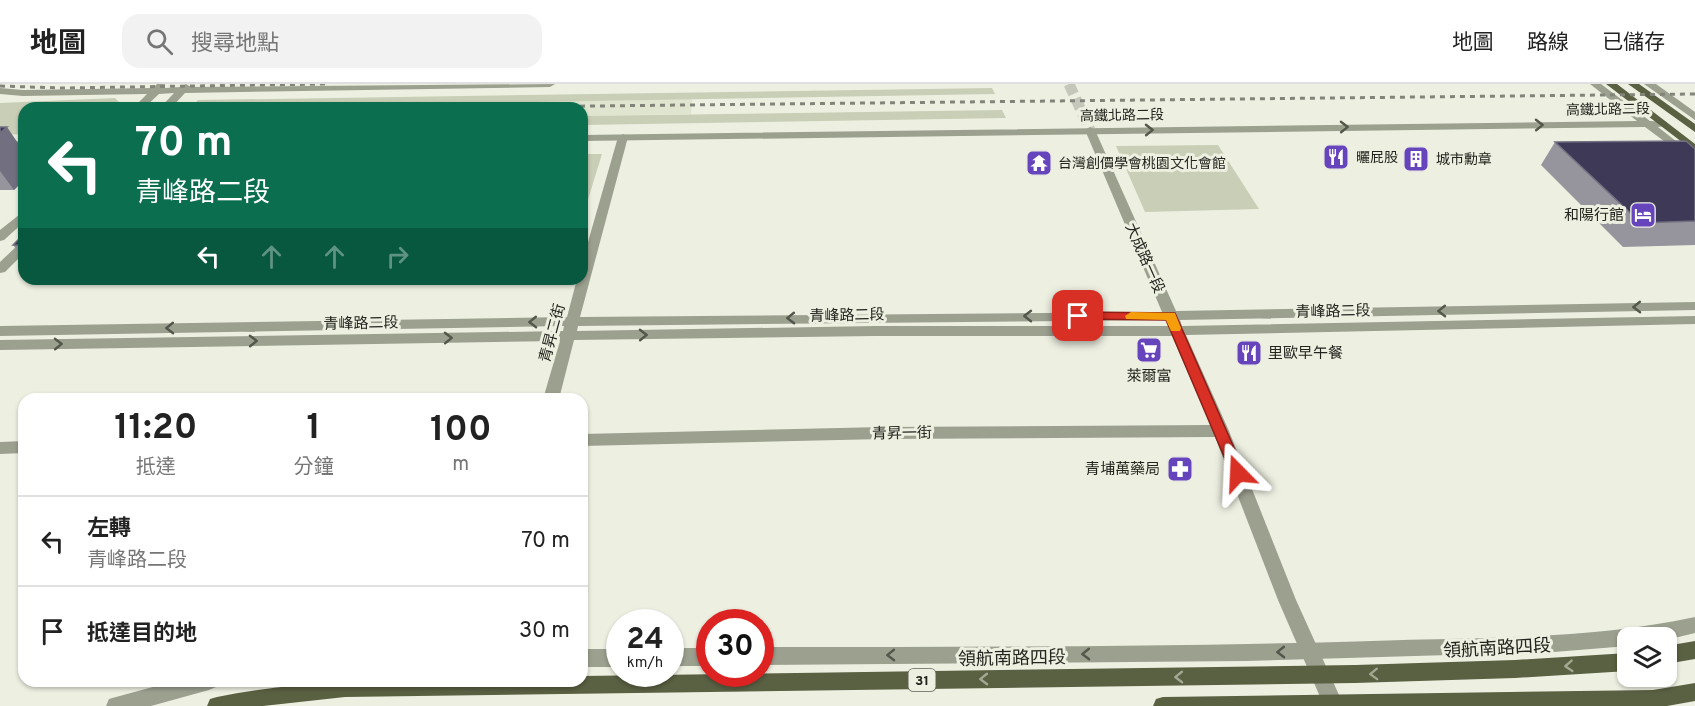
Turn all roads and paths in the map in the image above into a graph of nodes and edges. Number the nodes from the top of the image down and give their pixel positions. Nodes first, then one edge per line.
1 (550, 84) edge
2 (1595, 84) edge
3 (1611, 84) edge
4 (1633, 84) edge
5 (1649, 84) edge
6 (187, 86) edge
7 (160, 87) edge
8 (0, 91) edge
9 (23, 93) junction
10 (0, 96) edge
11 (144, 102) edge
12 (171, 102) edge
13 (1693, 123) edge
14 (1648, 124) junction
15 (1663, 124) junction
16 (1090, 130) junction
17 (588, 138) edge
18 (622, 138) junction
19 (18, 144) edge
20 (0, 145) edge
21 (1695, 149) edge
22 (1695, 161) edge
23 (18, 220) edge
24 (0, 237) edge
25 (18, 252) edge
26 (588, 263) edge
27 (0, 269) edge
28 (582, 285) edge
29 (1695, 306) edge
30 (1695, 320) edge
31 (1173, 323) junction
32 (570, 329) junction
33 (0, 331) edge
34 (0, 345) edge
35 (553, 393) edge
36 (1221, 431) junction
37 (588, 440) edge
38 (18, 447) edge
39 (0, 448) edge
40 (1695, 625) edge
41 (1695, 650) edge
42 (1309, 651) junction
43 (1677, 653) edge
44 (774, 656) edge
45 (588, 658) edge
46 (606, 658) edge
47 (1617, 663) edge
48 (1320, 675) junction
49 (588, 685) edge
50 (186, 687) edge
51 (420, 687) edge
52 (1695, 692) edge
53 (1334, 704) edge
54 (116, 706) edge
55 (218, 706) edge
56 (1163, 706) edge

1 - 6 street
2 - 14 street
3 - 15 main road
4 - 13 main road
5 - 13 street
6 - 7 street
6 - 12 street
7 - 9 street
7 - 11 street
8 - 9 street
9 - 10 street
13 - 15 main road
14 - 15 street, 高鐵北路二段
16 -> 14 street, 高鐵北路二段
14 - 22 street
15 - 21 main road
16 - 18 street, 高鐵北路二段
16 - 31 street, 大成路一段
17 - 18 street, 高鐵北路二段
18 - 26 street, 青昇二街
19 - 20 street
23 - 24 street
25 - 27 street
28 - 32 street, 青昇二街
29 -> 31 street, 青峰路二段
30 - 31 street, 青峰路二段
31 - 32 street, 青峰路二段
31 - 36 street, 大成路一段
32 -> 33 street, 青峰路二段
34 -> 32 street, 青峰路二段
32 - 35 street, 青昇二街
36 - 37 street, 青昇一街
36 - 42 street, 大成路一段
38 - 39 street
40 - 42 street, 領航南路四段 / 31
41 - 43 main road
42 -> 44 street, 領航南路四段 / 31
42 - 48 street, 大成路一段
45 - 46 street
47 -> 48 main road, 領航南路四段 / 31
48 -> 49 main road, 領航南路四段 / 31
48 - 53 street, 大成路一段
50 - 54 street
51 -> 55 main road, 領航南路四段 / 31
52 - 53 main road
53 - 56 main road

